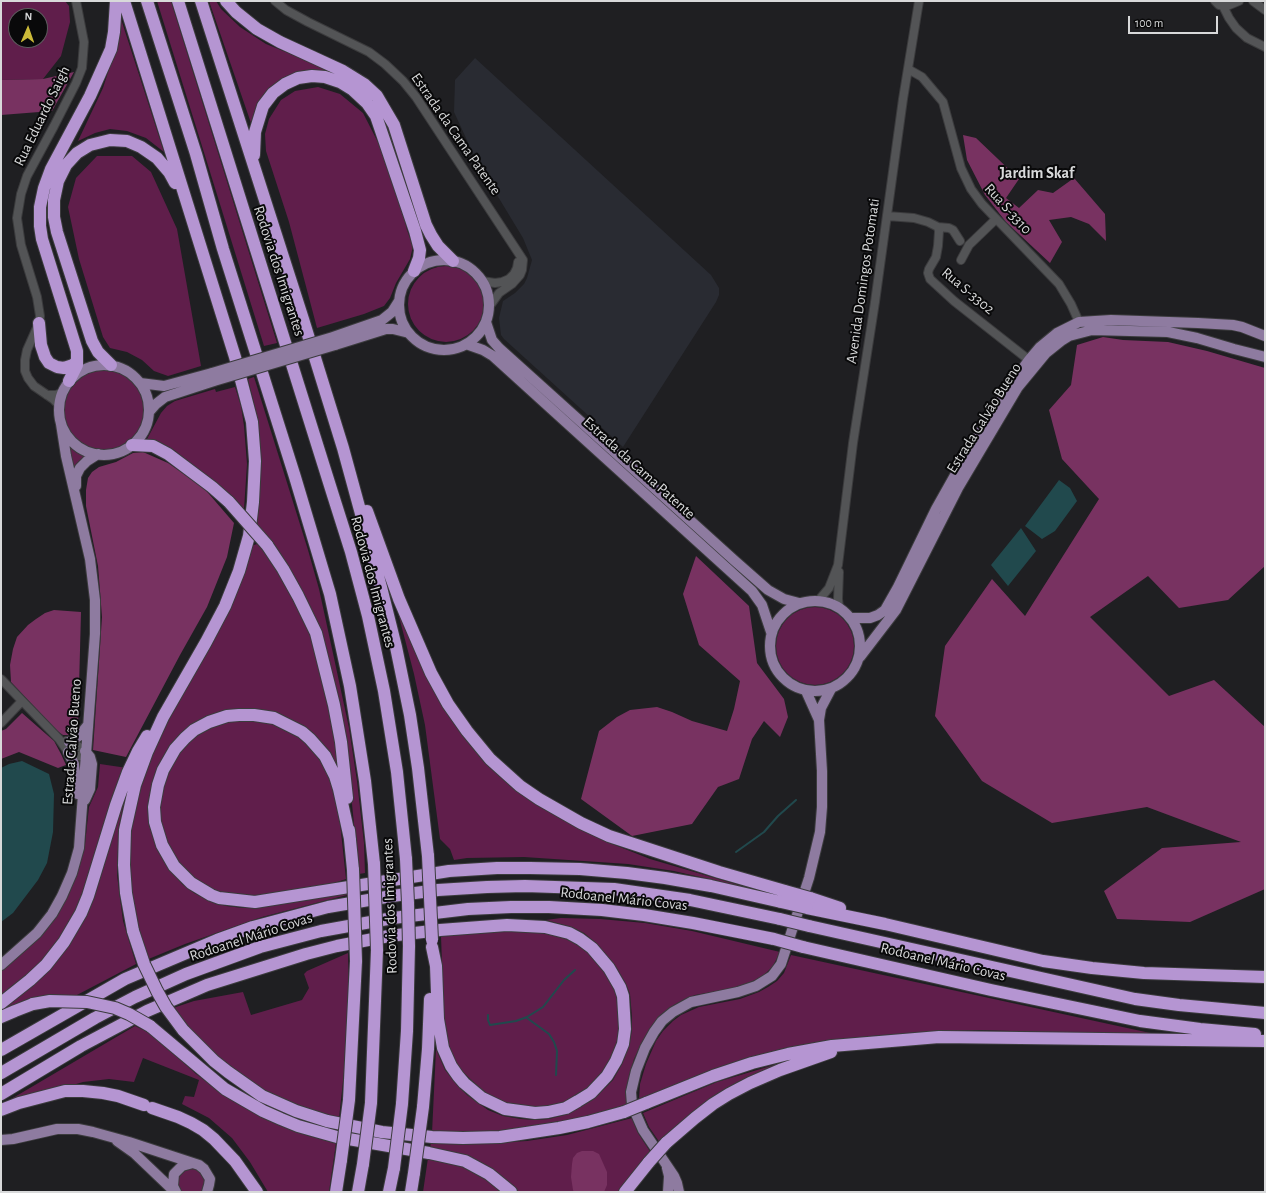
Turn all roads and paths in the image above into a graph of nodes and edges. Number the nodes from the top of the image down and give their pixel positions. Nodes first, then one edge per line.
1 (76, 1) edge
2 (116, 1) edge
3 (124, 1) edge
4 (147, 1) edge
5 (178, 1) edge
6 (201, 1) edge
7 (226, 1) edge
8 (274, 1) edge
9 (919, 1) edge
10 (1215, 1) edge
11 (1239, 1) edge
12 (1253, 1) edge
13 (1222, 6) junction
14 (1264, 6) edge
15 (1265, 47) edge
16 (908, 69) junction
17 (254, 168) junction
18 (187, 205) junction
19 (887, 216) junction
20 (996, 219) junction
21 (938, 227) junction
22 (960, 241) dead end
23 (517, 251) junction
24 (961, 260) dead end
25 (453, 261) junction
26 (414, 271) junction
27 (482, 281) junction
28 (399, 301) junction
29 (489, 307) junction
30 (486, 322) junction
31 (1079, 322) junction
32 (39, 323) junction
33 (1222, 325) junction
34 (409, 333) junction
35 (1265, 336) edge
36 (334, 341) junction
37 (466, 344) junction
38 (1217, 344) junction
39 (1265, 349) edge
40 (1253, 354) junction
41 (1265, 357) edge
42 (1029, 360) junction
43 (77, 361) junction
44 (111, 365) junction
45 (213, 377) junction
46 (69, 381) junction
47 (140, 382) junction
48 (63, 392) junction
49 (47, 395) junction
50 (59, 405) junction
51 (149, 412) junction
52 (61, 424) junction
53 (132, 445) junction
54 (343, 448) junction
55 (98, 454) junction
56 (76, 496) junction
57 (838, 566) junction
58 (818, 601) junction
59 (799, 603) junction
60 (839, 607) junction
61 (851, 618) junction
62 (772, 632) junction
63 (860, 657) junction
64 (2, 683) edge
65 (831, 689) junction
66 (806, 691) junction
67 (22, 701) junction
68 (163, 717) junction
69 (819, 720) junction
70 (1, 723) edge
71 (88, 724) junction
72 (64, 741) junction
73 (68, 752) junction
74 (85, 753) junction
75 (82, 805) junction
76 (350, 839) junction
77 (783, 896) junction
78 (432, 943) junction
79 (1, 965) edge
80 (1265, 977) edge
81 (1, 1002) edge
82 (1265, 1013) edge
83 (1, 1017) edge
84 (1265, 1034) edge
85 (1265, 1041) edge
86 (850, 1044) junction
87 (1, 1050) edge
88 (1, 1074) edge
89 (1, 1094) edge
90 (1, 1110) edge
91 (111, 1137) junction
92 (1, 1140) edge
93 (194, 1164) junction
94 (666, 1164) junction
95 (670, 1189) edge
96 (176, 1192) edge
97 (207, 1192) edge
98 (257, 1192) edge
99 (336, 1192) edge
100 (358, 1192) edge
101 (389, 1192) edge
102 (410, 1192) edge
103 (511, 1192) edge
104 (625, 1192) edge
105 (679, 1192) edge

1 - 32 street, Rua Eduardo Saigh
2 - 43 highway
3 - 18 highway
4 - 100 highway, Rodovia dos Imigrantes, bridge
5 - 101 highway, Rodovia dos Imigrantes, bridge
6 - 17 highway
7 - 25 highway
8 - 23 street, Estrada da Cama Patente
9 - 16 street, Avenida Domingos Potomati
10 - 13 street
11 - 13 street
12 - 14 street
13 - 15 street
16 - 19 street, Avenida Domingos Potomati
16 - 20 street, Rua S-3310
17 - 26 highway
17 - 54 highway
18 - 44 highway
18 - 68 highway
19 - 21 street
19 - 57 street, Avenida Domingos Potomati
20 - 24 street
20 - 31 street, Rua S-3310
21 - 22 street
21 - 42 street, Rua S-3302
23 - 27 street
23 - 29 street, Estrada da Cama Patente
25 - 26 main road
25 - 27 main road
26 - 28 main road
27 - 29 main road
28 - 34 main road
28 - 36 main road
29 - 30 main road
30 - 37 main road
30 - 59 main road, Estrada da Cama Patente
31 - 33 main road, Estrada Galvão Bueno
31 - 42 main road, Estrada Galvão Bueno
32 - 43 highway
32 - 49 street, Rua Eduardo Saigh
33 - 35 main road, Estrada Galvão Bueno
33 - 38 main road
34 - 36 main road
34 - 37 main road
36 - 45 main road, bridge
37 - 62 main road, Estrada da Cama Patente
38 - 40 main road, Estrada Galvão Bueno
38 - 63 main road, Estrada Galvão Bueno
39 - 40 main road
40 - 41 main road, Estrada Galvão Bueno
42 - 61 main road, Estrada Galvão Bueno
43 - 46 highway
44 - 46 main road
44 - 47 main road
45 - 47 main road
45 - 51 main road
46 - 48 main road
47 - 51 main road
48 - 49 street
48 - 50 main road
49 - 50 street, Rua Eduardo Saigh
50 - 52 main road
51 - 53 main road
52 - 55 main road
52 - 56 main road, Estrada Galvão Bueno
53 - 55 main road
53 - 76 highway, bridge
54 - 77 highway
54 - 78 highway, bridge
55 - 56 main road, Estrada Galvão Bueno
56 - 71 main road, Estrada Galvão Bueno
57 - 58 street, Avenida Domingos Potomati
57 - 60 street, Avenida Domingos Potomati
58 - 59 main road
58 - 60 main road
59 - 62 main road
60 - 61 main road
61 - 63 main road
62 - 66 main road
63 - 65 main road
64 - 67 street
65 - 66 main road
65 - 69 main road
66 - 69 main road
67 - 70 street
67 - 72 street
68 - 81 highway
68 - 86 highway, bridge
69 - 94 main road
71 - 72 main road
71 - 74 main road, Estrada Galvão Bueno
72 - 73 street
72 - 74 street
73 - 74 street
73 - 75 main road
74 - 75 main road
75 - 79 main road, Estrada Galvão Bueno
76 - 77 highway
76 - 99 highway, bridge
77 - 80 highway, bridge
78 - 89 highway
78 - 102 highway, bridge
82 - 87 highway, Rodoanel Mário Covas, bridge
83 - 103 highway, bridge
84 - 88 highway, Rodoanel Mário Covas, bridge
85 - 86 highway
86 - 104 highway, bridge
90 - 98 highway
91 - 92 main road
91 - 93 main road
91 - 96 main road
93 - 96 main road
93 - 97 main road
94 - 95 main road
94 - 105 main road

